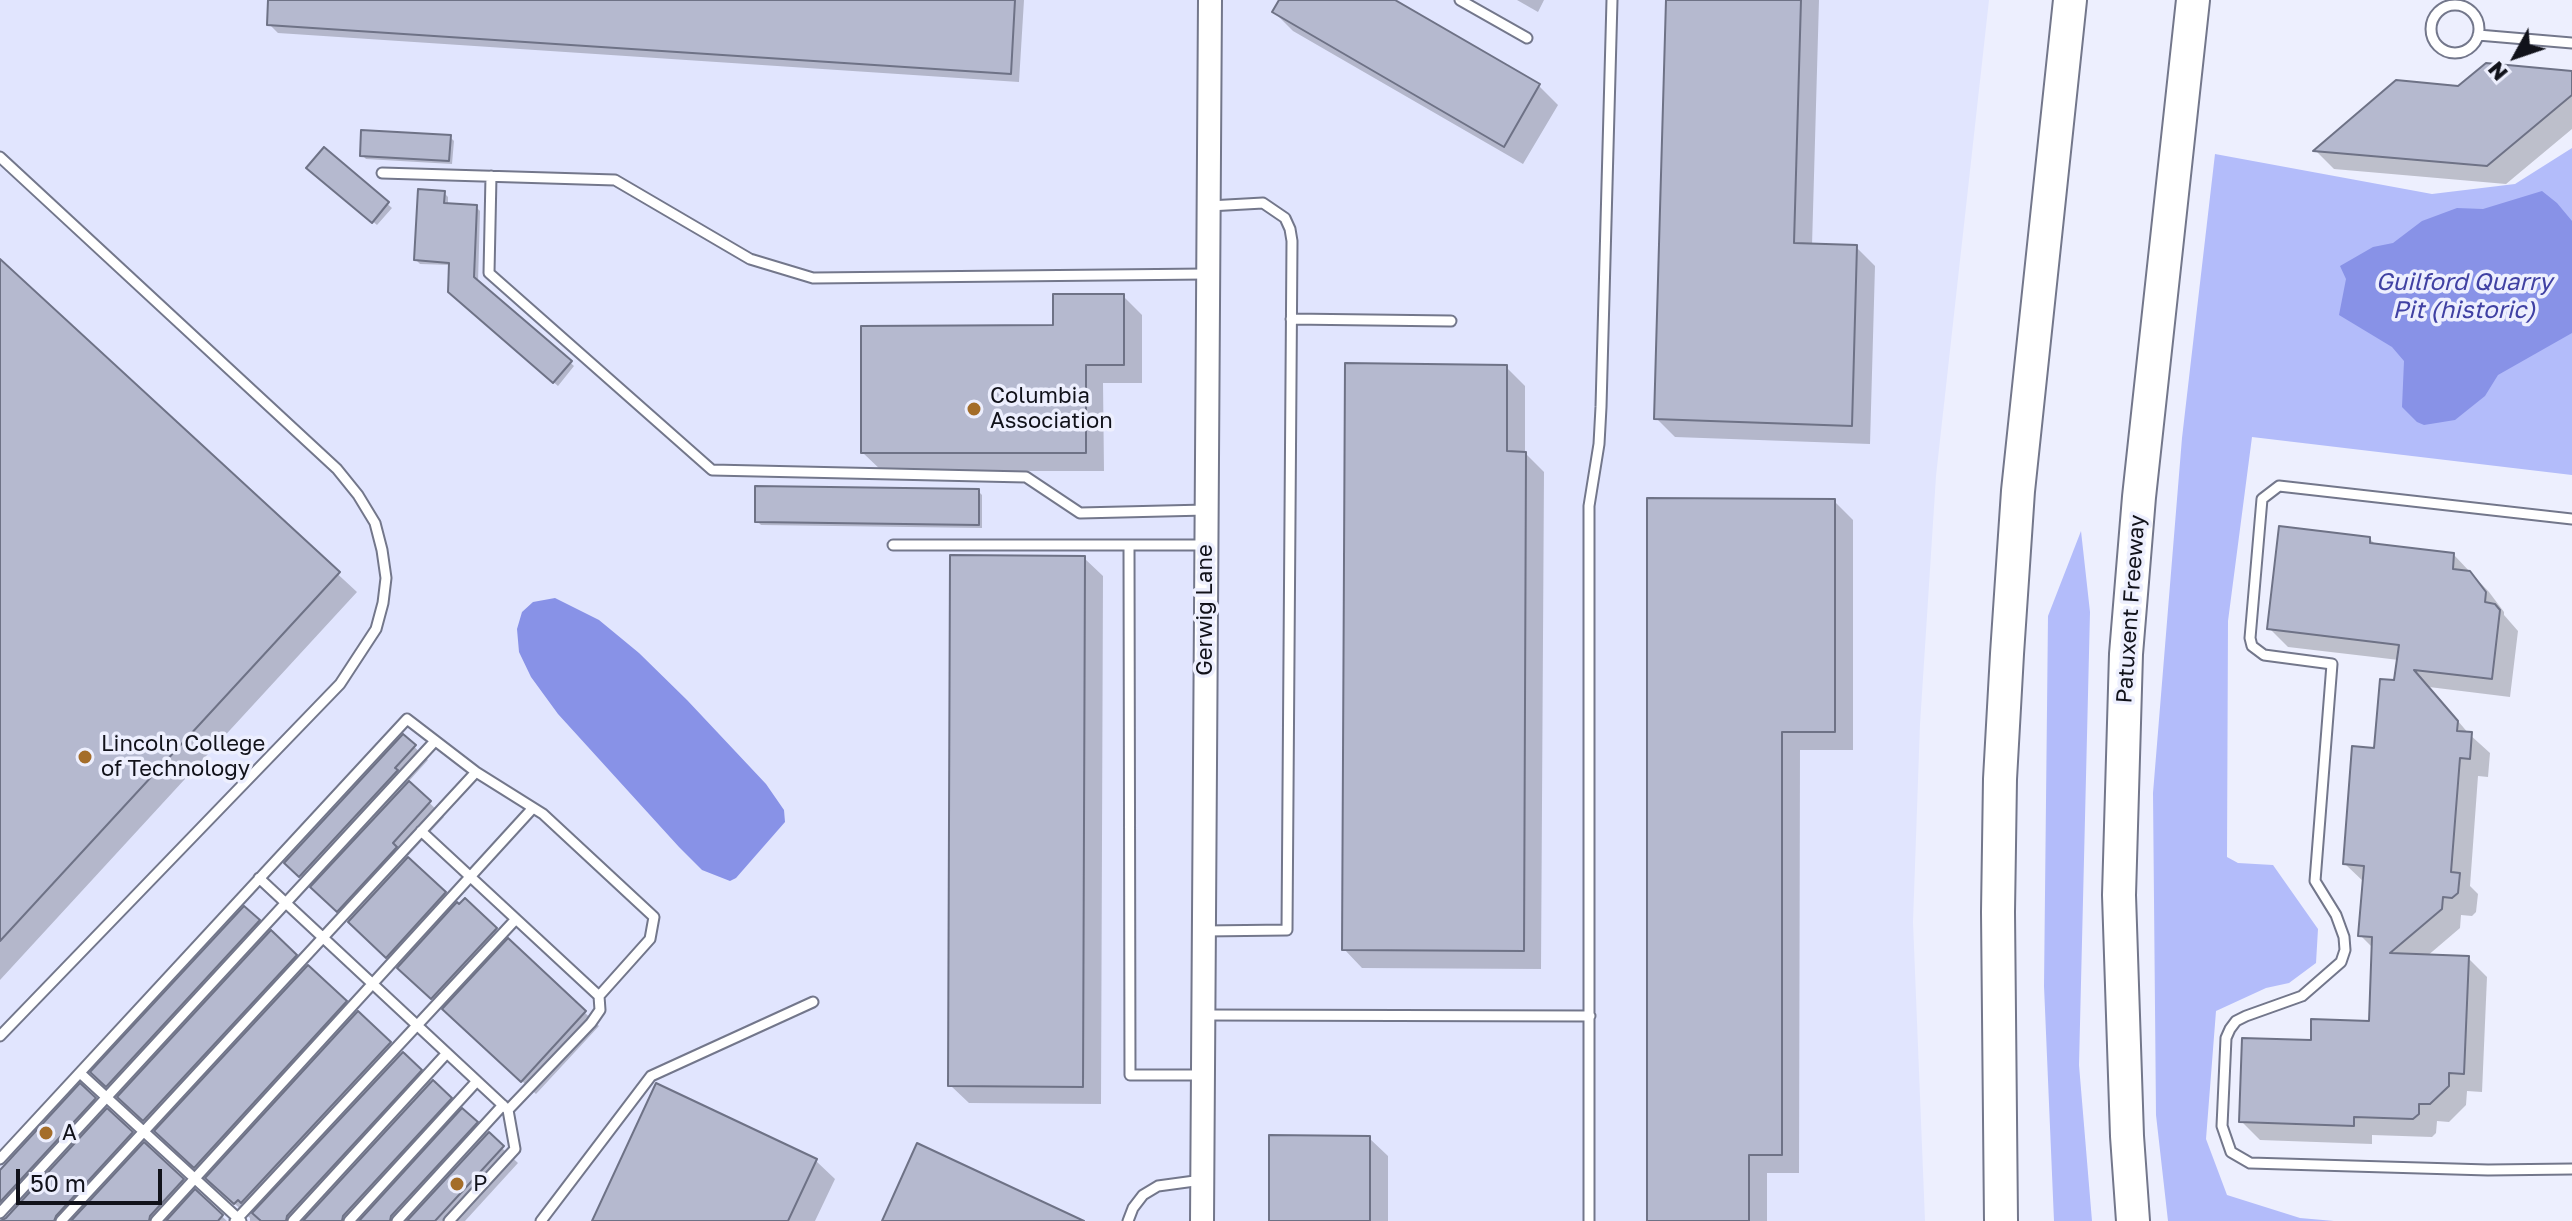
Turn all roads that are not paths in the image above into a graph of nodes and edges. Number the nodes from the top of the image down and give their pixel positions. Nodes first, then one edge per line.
1 (1210, 0) edge
2 (1460, 0) edge
3 (1612, 0) edge
4 (2070, 0) edge
5 (2193, 0) edge
6 (2478, 35) junction
7 (1527, 38) dead end
8 (2572, 43) edge
9 (0, 157) edge
10 (382, 173) dead end
11 (491, 176) junction
12 (1207, 206) junction
13 (1206, 274) junction
14 (1291, 319) junction
15 (1451, 321) dead end
16 (1206, 510) junction
17 (2572, 519) edge
18 (893, 545) dead end
19 (1129, 545) junction
20 (1206, 545) junction
21 (435, 741) junction
22 (476, 772) junction
23 (532, 809) junction
24 (421, 831) junction
25 (471, 876) junction
26 (259, 878) junction
27 (285, 903) junction
28 (516, 919) junction
29 (1204, 931) junction
30 (323, 937) junction
31 (373, 984) junction
32 (599, 996) junction
33 (813, 1002) dead end
34 (1204, 1015) junction
35 (1590, 1016) junction
36 (418, 1026) junction
37 (0, 1036) edge
38 (447, 1053) junction
39 (80, 1073) junction
40 (1204, 1075) junction
41 (477, 1081) junction
42 (106, 1097) junction
43 (506, 1108) junction
44 (144, 1132) junction
45 (0, 1159) edge
46 (2572, 1169) edge
47 (195, 1179) junction
48 (1202, 1180) junction
49 (0, 1213) edge
50 (238, 1220) edge
51 (61, 1221) edge
52 (156, 1221) edge
53 (293, 1221) edge
54 (349, 1221) edge
55 (397, 1221) edge
56 (449, 1221) edge
57 (541, 1221) edge
58 (1128, 1221) edge
59 (1202, 1221) edge
60 (1589, 1221) edge
61 (2001, 1221) edge
62 (2133, 1221) edge

1 - 12 street, Gerwig Lane
2 - 7 lane
3 - 35 lane
4 - 61 highway
5 - 62 highway, Patuxent Freeway
6 - 6 lane
6 - 8 lane
9 - 37 lane
10 - 11 lane
11 - 13 lane
11 - 16 lane
12 - 13 street, Gerwig Lane
12 - 14 lane
13 - 16 street, Gerwig Lane
14 - 15 lane
14 - 29 lane
16 - 20 street, Gerwig Lane
17 - 46 lane
18 - 19 lane
19 - 20 lane
19 - 40 lane
20 - 29 street, Gerwig Lane
21 - 22 lane
21 - 26 lane
21 - 27 lane
22 - 23 lane
22 - 24 lane
23 - 25 lane
23 - 32 lane
24 - 25 lane
24 - 30 lane
25 - 28 lane
25 - 31 lane
26 - 27 lane
26 - 39 lane
27 - 30 lane
27 - 42 lane
28 - 32 lane
28 - 36 lane
29 - 34 street, Gerwig Lane
30 - 31 lane
30 - 44 lane
31 - 36 lane
31 - 47 lane
32 - 43 lane
33 - 57 lane
34 - 35 lane
34 - 40 street, Gerwig Lane
35 - 60 lane
36 - 38 lane
36 - 50 lane
38 - 41 lane
38 - 53 lane
39 - 42 lane
39 - 45 lane
40 - 48 street, Gerwig Lane
41 - 43 lane
41 - 54 lane
42 - 44 lane
42 - 49 lane
43 - 55 lane
43 - 56 lane
44 - 47 lane
44 - 51 lane
47 - 50 lane
47 - 52 lane
48 - 58 lane
48 - 59 street, Gerwig Lane

